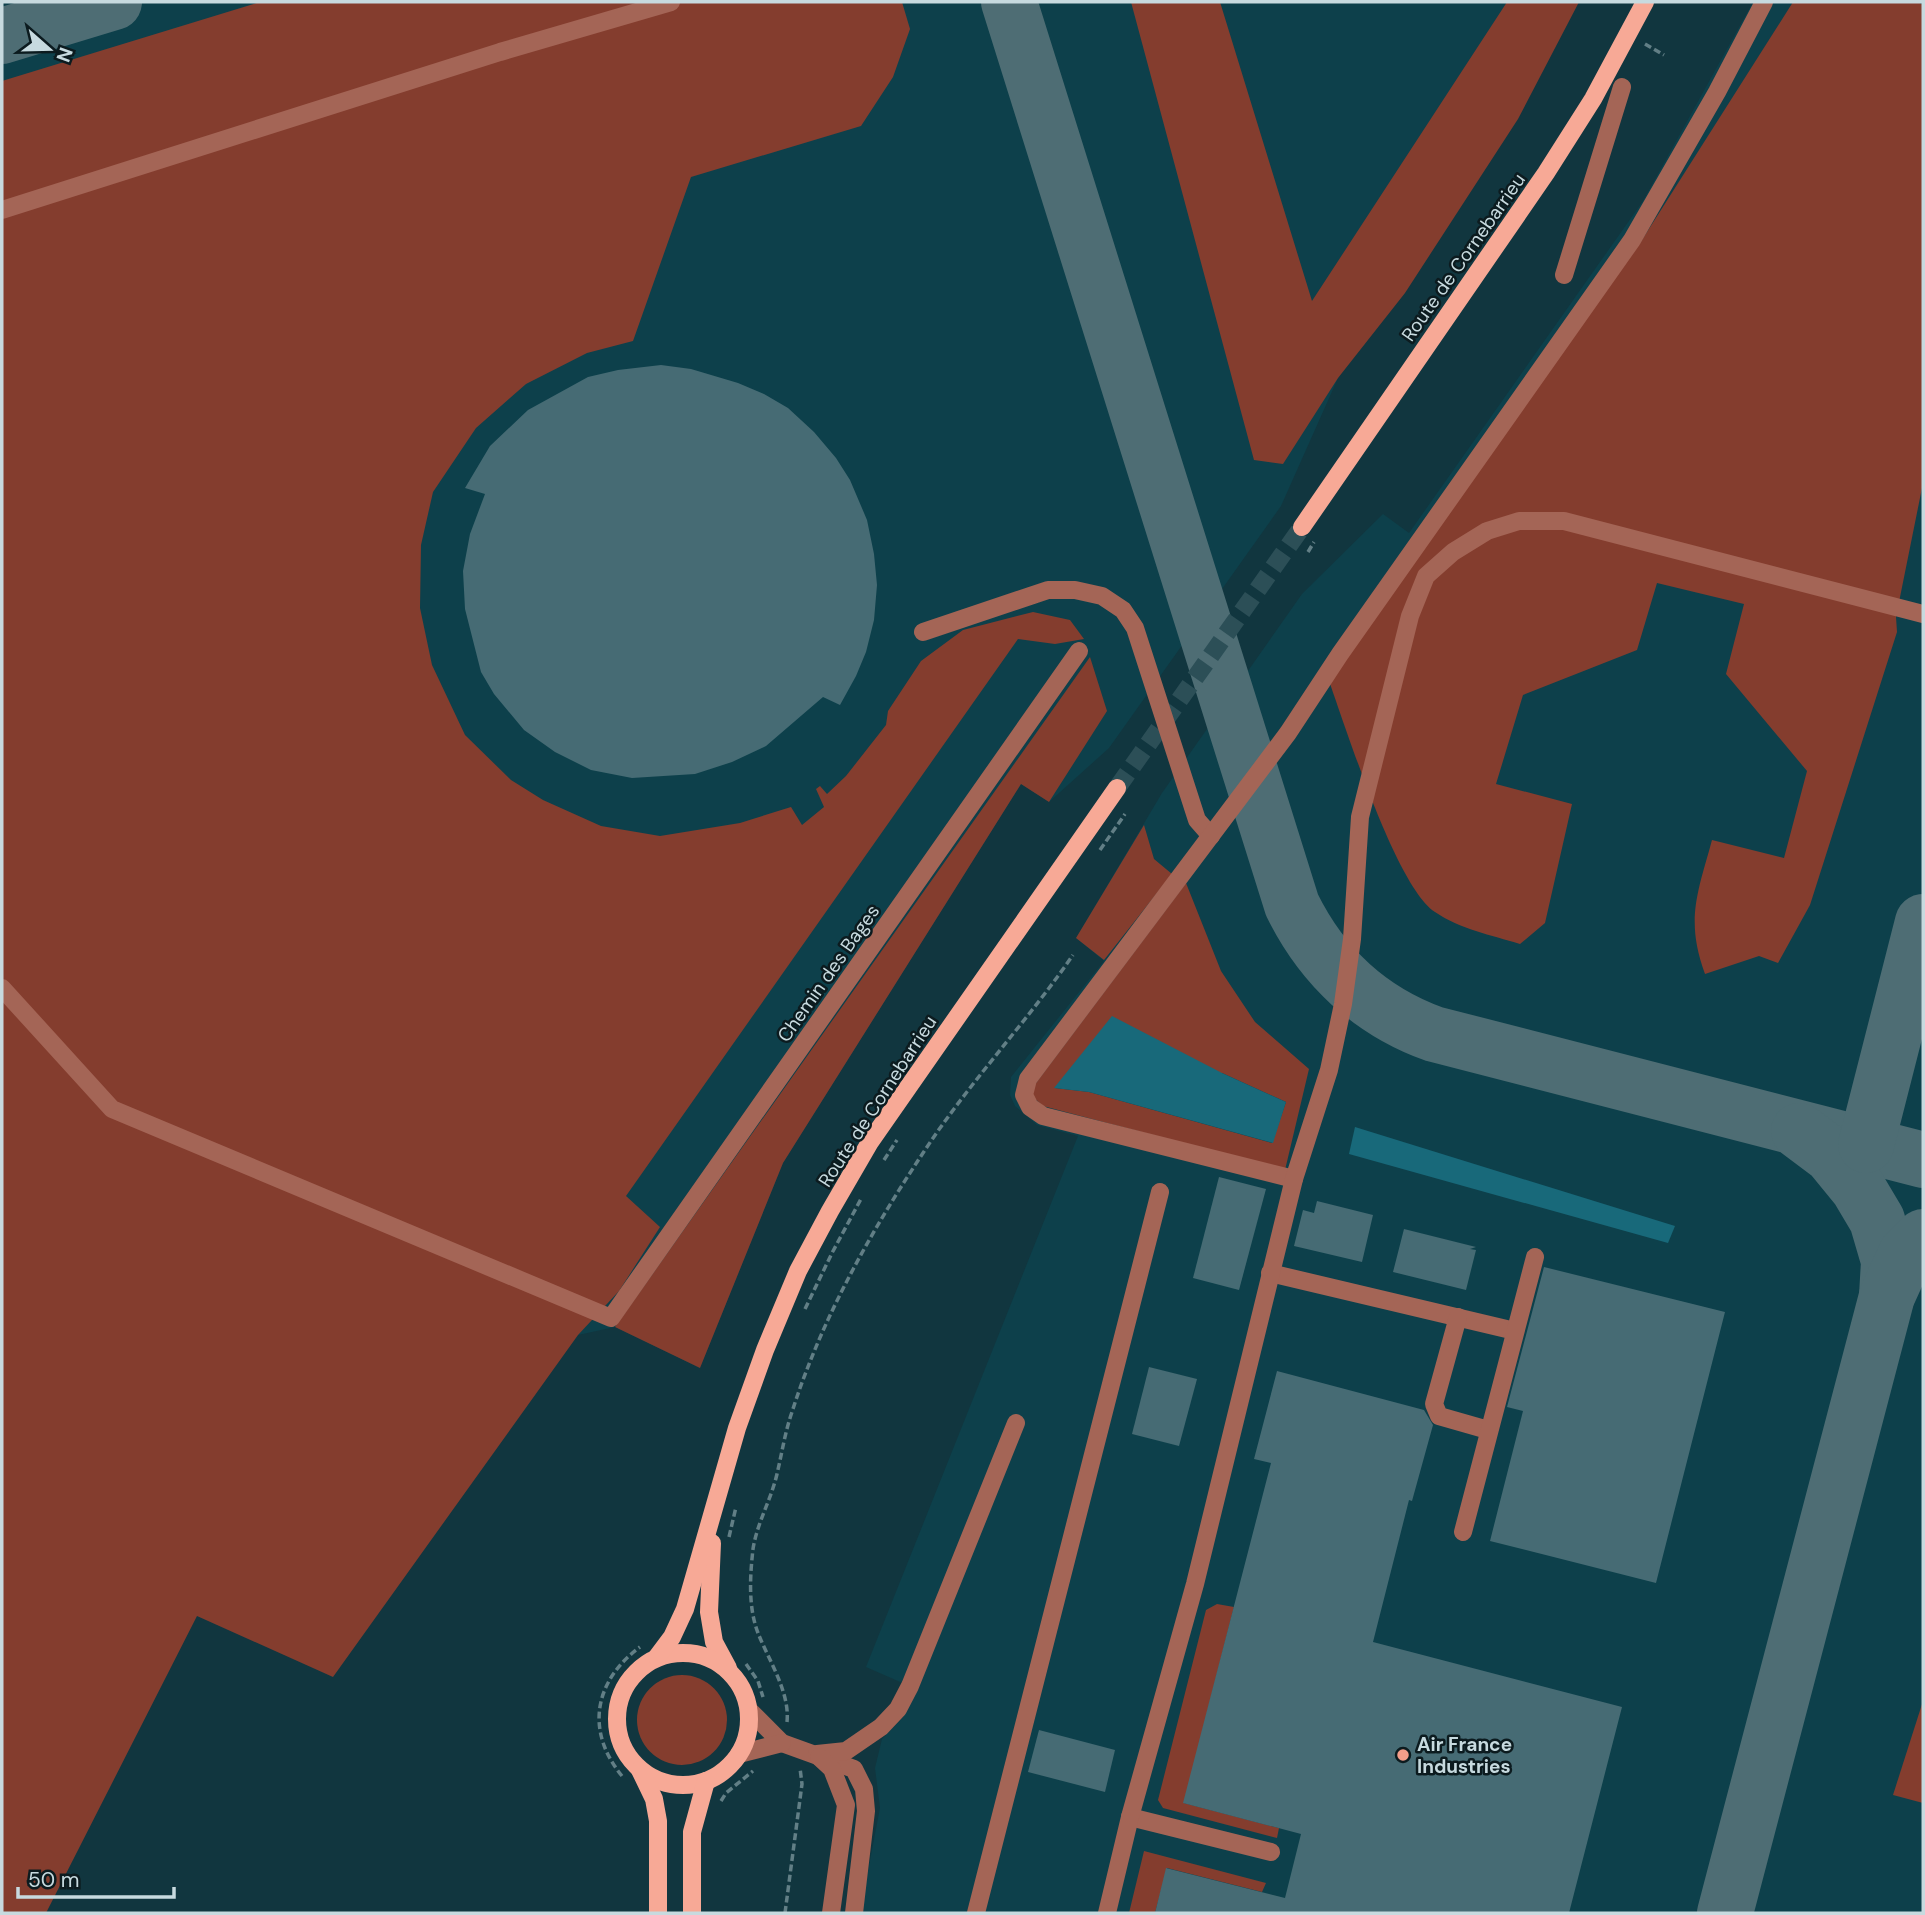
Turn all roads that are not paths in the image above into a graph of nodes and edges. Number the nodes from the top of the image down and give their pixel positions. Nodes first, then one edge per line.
1 (671, 2) edge
2 (1645, 2) edge
3 (1764, 2) edge
4 (1622, 87) dead end
5 (2, 210) edge
6 (1564, 275) dead end
7 (1301, 527) tunnel mouth
8 (1923, 614) edge
9 (923, 632) dead end
10 (1079, 651) dead end
11 (1117, 788) tunnel mouth
12 (1211, 836) junction
13 (2, 988) edge
14 (1294, 1178) junction
15 (1160, 1192) dead end
16 (1535, 1257) dead end
17 (1270, 1273) junction
18 (1458, 1317) junction
19 (1515, 1331) junction
20 (1016, 1423) dead end
21 (1488, 1430) junction
22 (715, 1507) junction
23 (1463, 1532) dead end
24 (651, 1650) junction
25 (737, 1666) junction
26 (757, 1707) junction
27 (784, 1735) junction
28 (740, 1754) junction
29 (817, 1754) junction
30 (633, 1775) junction
31 (706, 1781) junction
32 (1130, 1817) junction
33 (1271, 1852) dead end
34 (658, 1913) edge
35 (692, 1913) edge
36 (831, 1913) edge
37 (854, 1913) edge
38 (976, 1913) edge
39 (1107, 1913) edge

1 - 5 street
2 - 7 main road, Route de Cornebarrieu
3 - 12 street
4 - 6 street
8 - 14 street
9 - 12 street
10 - 13 street, Chemin des Bages
11 - 22 main road, Route de Cornebarrieu
12 - 14 street
14 - 17 street
15 - 38 street
16 - 19 street
17 - 18 street
17 - 32 street
18 - 19 street
18 - 21 street
19 - 21 street
20 - 29 street
21 - 23 street
22 - 24 main road, Route de Cornebarrieu
22 - 25 main road, Route de Cornebarrieu
24 - 25 main road
24 - 30 main road
25 - 26 main road
26 - 27 street
26 - 28 main road
27 - 28 street
27 - 29 street
28 - 31 main road
29 - 36 street
29 - 37 street
30 - 31 main road
30 - 34 main road
31 - 35 main road
32 - 33 street
32 - 39 street

